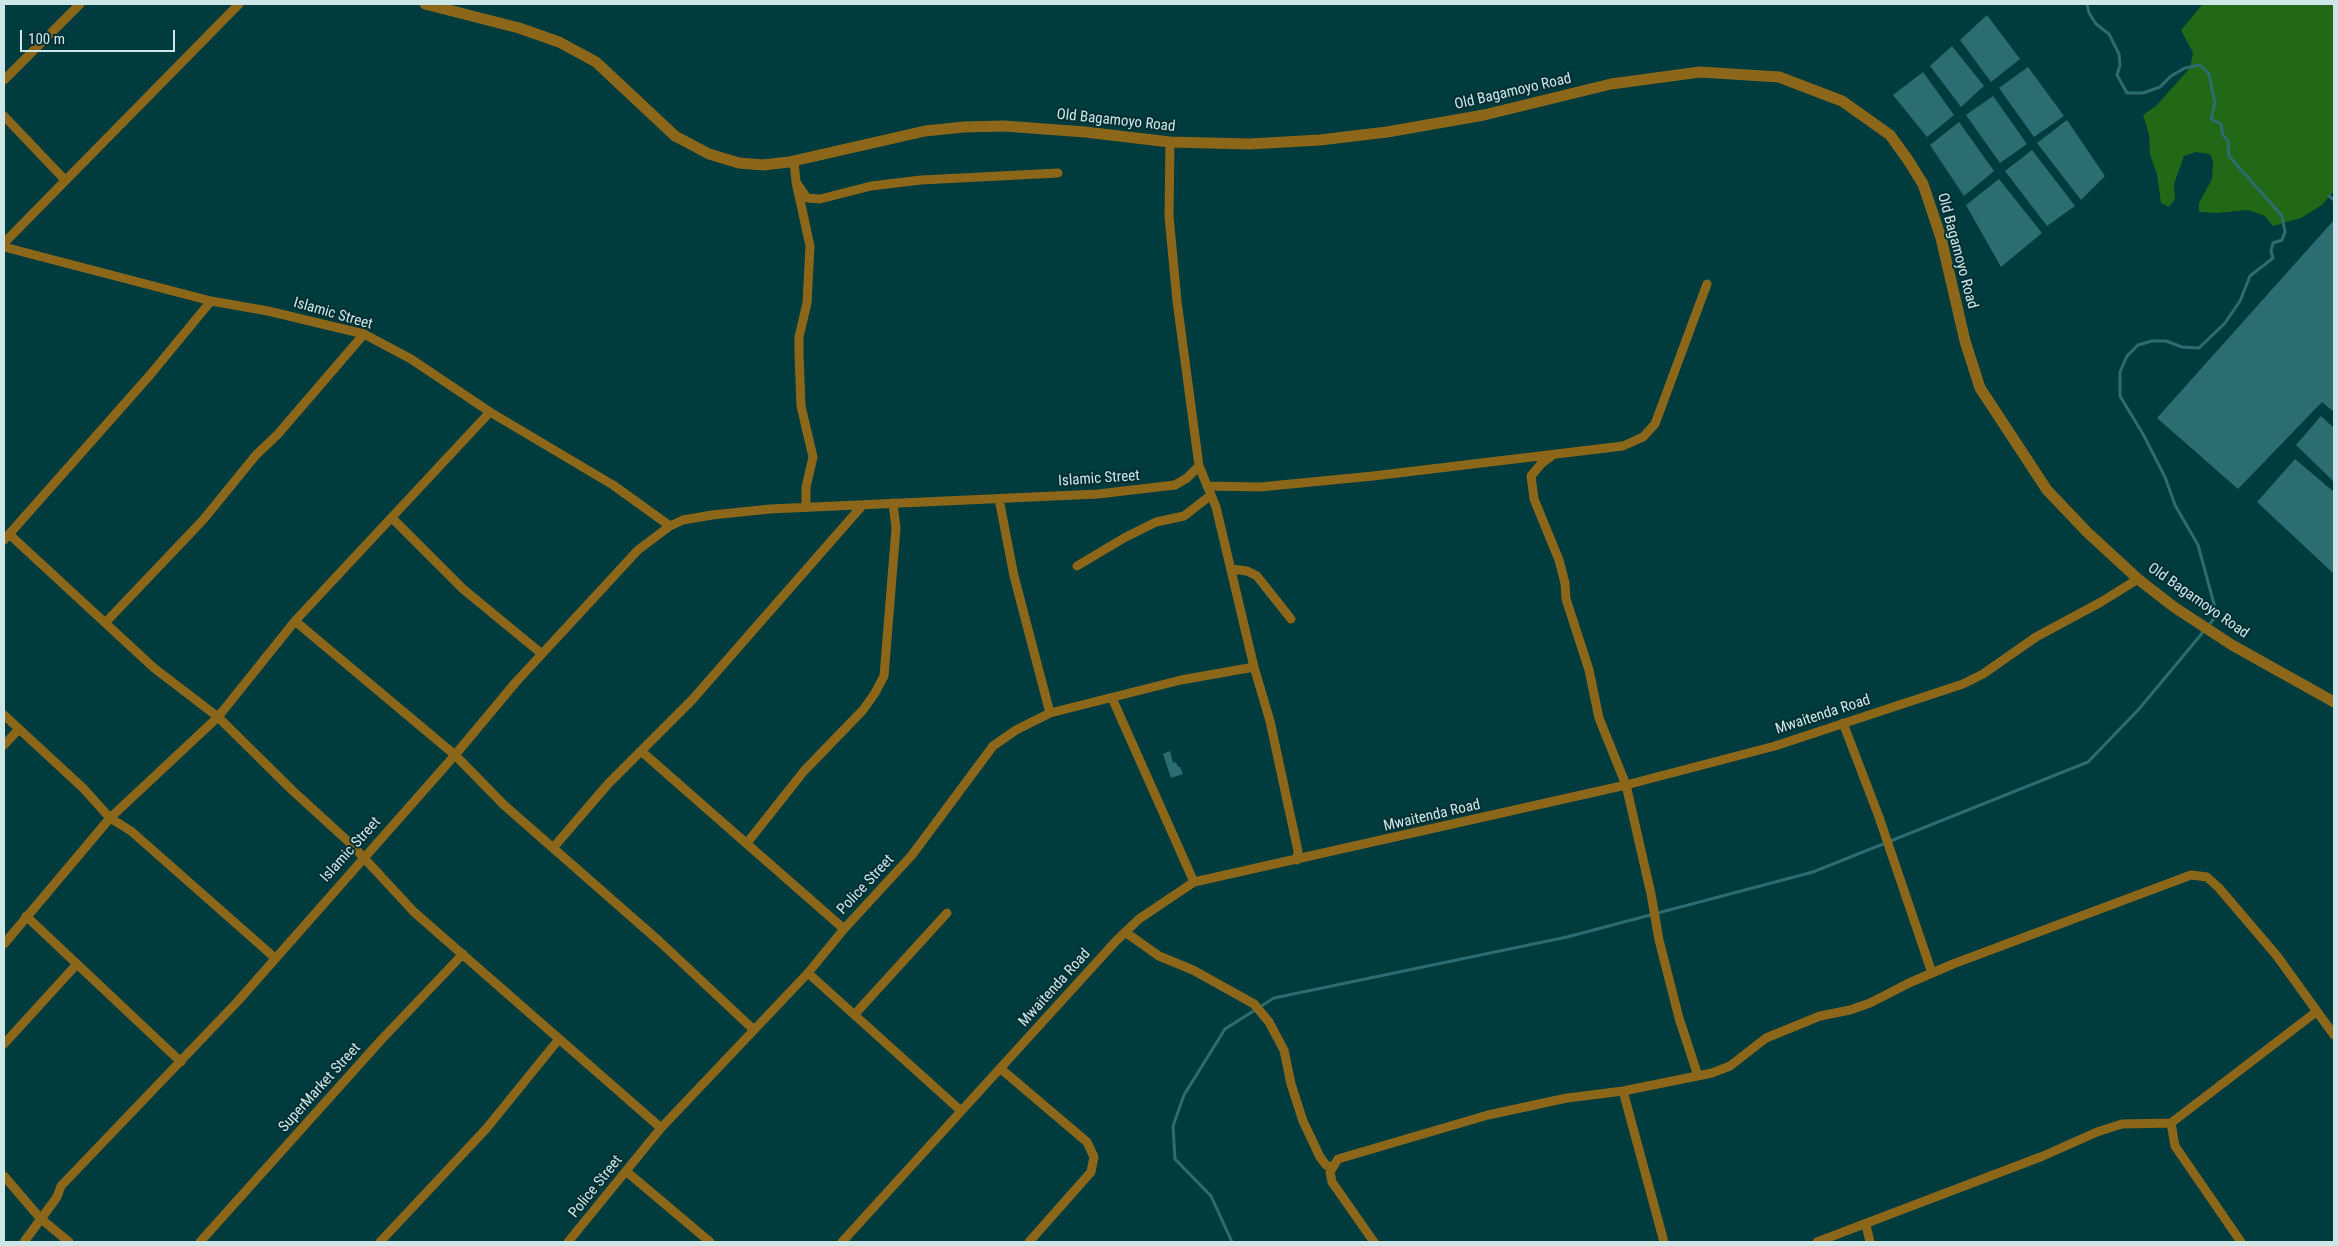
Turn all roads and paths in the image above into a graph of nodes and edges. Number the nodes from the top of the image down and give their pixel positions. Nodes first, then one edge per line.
1 (80, 4) edge
2 (239, 4) edge
3 (425, 4) edge
4 (4, 80) edge
5 (4, 116) edge
6 (1170, 142) junction
7 (794, 161) junction
8 (1058, 173) dead end
9 (64, 180) junction
10 (796, 182) junction
11 (4, 243) edge
12 (4, 248) edge
13 (1707, 284) dead end
14 (211, 301) junction
15 (364, 334) junction
16 (490, 412) junction
17 (1553, 455) junction
18 (1199, 466) junction
19 (1209, 491) junction
20 (999, 499) junction
21 (893, 503) junction
22 (806, 507) junction
23 (861, 507) junction
24 (392, 518) junction
25 (670, 526) junction
26 (7, 537) edge
27 (1078, 566) dead end
28 (1231, 569) junction
29 (2138, 579) junction
30 (1291, 619) dead end
31 (106, 622) junction
32 (295, 622) junction
33 (542, 654) junction
34 (1254, 667) junction
35 (1112, 698) junction
36 (2334, 702) edge
37 (1050, 713) junction
38 (4, 715) edge
39 (218, 718) junction
40 (1843, 723) junction
41 (19, 729) junction
42 (4, 745) edge
43 (641, 751) junction
44 (454, 755) junction
45 (1626, 786) junction
46 (110, 818) junction
47 (747, 843) junction
48 (553, 848) junction
49 (364, 858) junction
50 (1297, 860) junction
51 (1194, 882) junction
52 (947, 913) dead end
53 (26, 916) junction
54 (844, 929) junction
55 (1125, 932) junction
56 (4, 944) edge
57 (463, 954) junction
58 (275, 958) junction
59 (77, 964) junction
60 (1932, 973) junction
61 (808, 974) junction
62 (2316, 1012) junction
63 (855, 1014) junction
64 (754, 1030) junction
65 (2334, 1035) edge
66 (559, 1039) junction
67 (4, 1044) edge
68 (181, 1062) junction
69 (1001, 1069) junction
70 (1698, 1076) junction
71 (1623, 1091) junction
72 (960, 1110) junction
73 (2171, 1122) junction
74 (661, 1128) junction
75 (1331, 1167) junction
76 (627, 1172) junction
77 (4, 1176) edge
78 (40, 1218) junction
79 (1866, 1224) junction
80 (67, 1241) edge
81 (24, 1242) edge
82 (200, 1242) edge
83 (380, 1242) edge
84 (568, 1242) edge
85 (710, 1242) edge
86 (842, 1242) edge
87 (1029, 1242) edge
88 (1374, 1242) edge
89 (1664, 1242) edge
90 (1817, 1242) edge
91 (1870, 1242) edge
92 (2241, 1242) edge

1 - 4 street
2 - 9 street
3 - 7 street, Old Bagamoyo Road
5 - 9 street
6 - 7 street, Old Bagamoyo Road
6 - 18 street
6 - 29 street, Old Bagamoyo Road
7 - 10 street
8 - 10 street
9 - 11 street
10 - 22 street
12 - 14 street, Islamic Street
13 - 17 street
14 - 15 street, Islamic Street
14 - 26 street
15 - 16 street, Islamic Street
15 - 31 street
16 - 24 street
16 - 25 street, Islamic Street
17 - 19 street
17 - 45 street
18 - 19 street
18 - 20 street, Islamic Street
19 - 27 street
19 - 28 street
20 - 21 street, Islamic Street
20 - 37 street
21 - 23 street, Islamic Street
21 - 47 street
22 - 23 street, Islamic Street
22 - 25 street, Islamic Street
23 - 43 street
24 - 32 street
24 - 33 street
25 - 33 street, Islamic Street
26 - 31 street
28 - 30 street
28 - 34 street
29 - 36 street, Old Bagamoyo Road
29 - 40 street, Mwaitenda Road
31 - 39 street
32 - 39 street
32 - 44 street
33 - 44 street, Islamic Street
34 - 35 street, Police Street
34 - 50 street
35 - 37 street, Police Street
35 - 51 street
37 - 54 street, Police Street
38 - 41 street
39 - 46 street
39 - 49 street
40 - 45 street, Mwaitenda Road
40 - 60 street
41 - 42 street
41 - 46 street
43 - 47 street
43 - 48 street
44 - 48 street
44 - 49 street, Islamic Street
45 - 50 street, Mwaitenda Road
45 - 70 street
46 - 53 street
46 - 58 street
47 - 54 street
48 - 64 street
49 - 57 street
49 - 58 street, Islamic Street
50 - 51 street, Mwaitenda Road
51 - 55 street, Mwaitenda Road
52 - 63 street
53 - 56 street
53 - 59 street
54 - 61 street, Police Street
55 - 69 street, Mwaitenda Road
55 - 75 street
57 - 66 street
57 - 82 street, SuperMarket Street
58 - 68 street, Islamic Street
59 - 67 street
59 - 68 street
60 - 62 street
60 - 70 street
61 - 63 street
61 - 64 street, Police Street
62 - 65 street
62 - 73 street
63 - 72 street
64 - 74 street, Police Street
66 - 74 street
66 - 83 street
68 - 78 street, Islamic Street
69 - 72 street, Mwaitenda Road
69 - 87 street
70 - 71 street
71 - 75 street
71 - 89 street
72 - 86 street, Mwaitenda Road
73 - 79 street
73 - 92 street
74 - 76 street, Police Street
75 - 88 street
76 - 84 street, Police Street
76 - 85 street
77 - 78 street
78 - 80 street
78 - 81 street, Islamic Street
79 - 90 street
79 - 91 street

